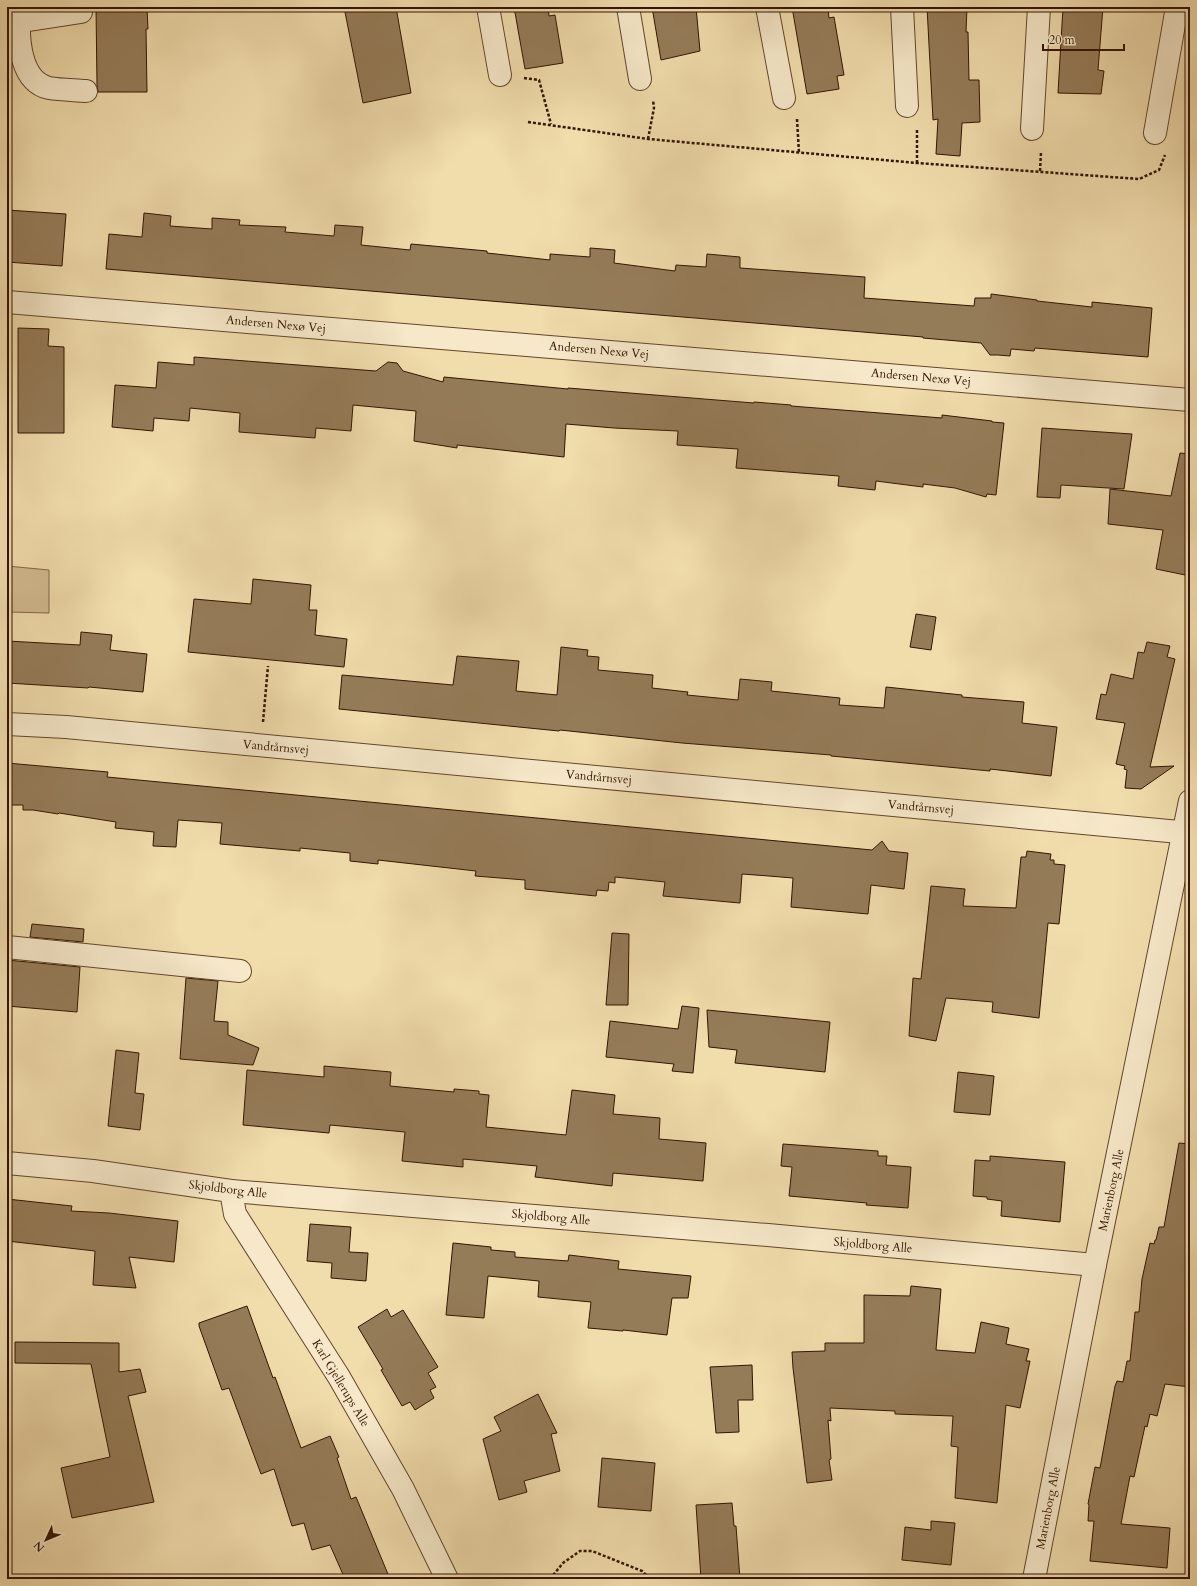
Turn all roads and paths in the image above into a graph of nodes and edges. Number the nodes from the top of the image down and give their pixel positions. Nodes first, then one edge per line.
1 (488, 7) edge
2 (628, 7) edge
3 (767, 7) edge
4 (902, 7) edge
5 (1038, 7) edge
6 (1177, 7) edge
7 (81, 12) dead end
8 (500, 75) joint
9 (640, 79) joint
10 (86, 91) dead end
11 (784, 98) dead end
12 (907, 106) joint
13 (528, 122) dead end
14 (551, 124) junction
15 (1032, 129) dead end
16 (1155, 133) joint
17 (648, 139) junction
18 (917, 163) junction
19 (7, 302) edge
20 (1190, 400) edge
21 (268, 666) dead end
22 (7, 724) edge
23 (261, 745) junction
24 (1190, 802) edge
25 (1187, 832) edge
26 (7, 947) edge
27 (240, 971) dead end
28 (7, 1163) edge
29 (231, 1191) junction
30 (1095, 1265) junction
31 (447, 1579) edge
32 (550, 1579) edge
33 (650, 1579) edge
34 (1034, 1579) edge

1 - 8 street
2 - 9 street
3 - 11 street
4 - 12 street
5 - 15 street
6 - 16 street
7 - 10 street
8 - 14 path
9 - 17 path
12 - 18 path
13 - 14 path
14 - 17 path
16 - 18 path
17 - 18 path
19 - 20 street, Andersen Nexø Vej
21 - 23 path
22 - 23 street, Vandtårnsvej
23 - 25 street, Vandtårnsvej
24 - 25 street, Marienborg Alle
25 - 30 street, Marienborg Alle
26 - 27 street
28 - 29 street, Skjoldborg Alle
29 - 30 street, Skjoldborg Alle
29 - 31 street, Karl Gjellerups Alle
30 - 34 street, Marienborg Alle
32 - 33 path

